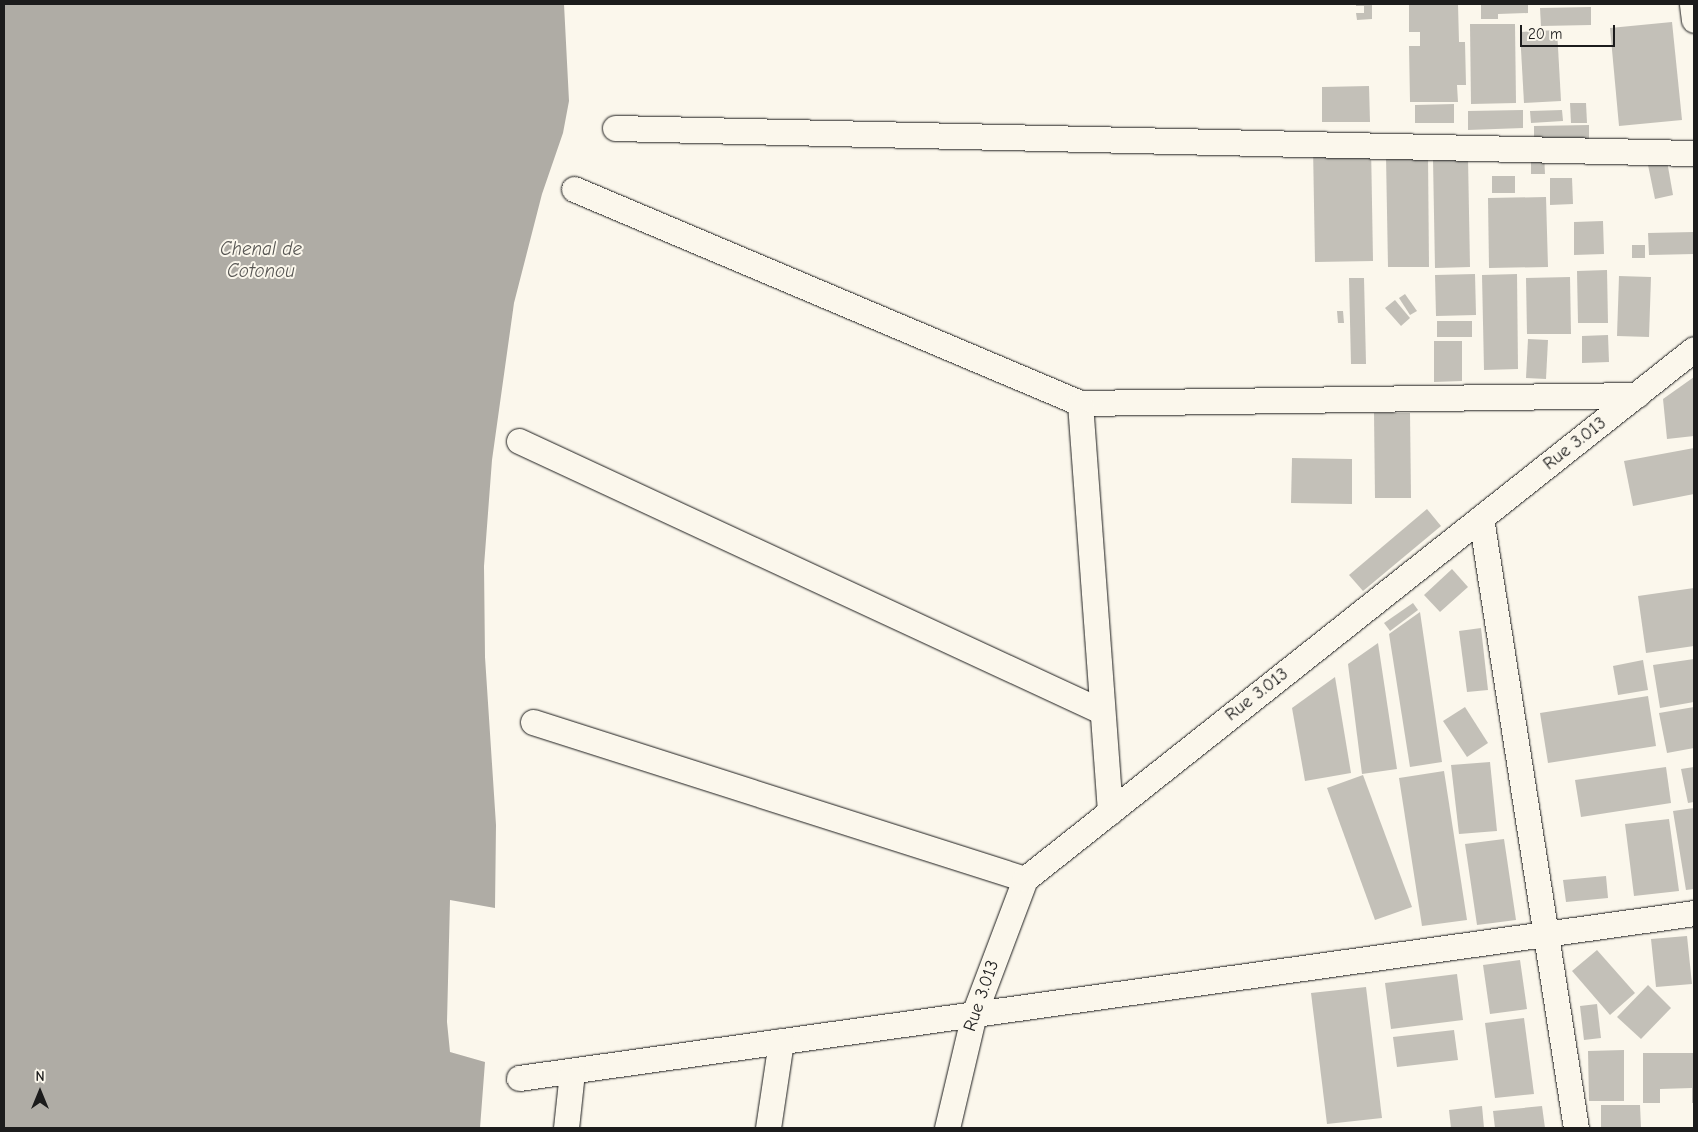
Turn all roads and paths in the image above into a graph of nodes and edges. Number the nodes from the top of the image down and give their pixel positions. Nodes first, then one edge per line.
1 (1692, 4) edge
2 (1694, 20) edge
3 (615, 128) dead end
4 (1694, 153) edge
5 (574, 189) dead end
6 (1694, 349) edge
7 (1637, 395) junction
8 (1080, 403) junction
9 (519, 441) dead end
10 (1481, 518) junction
11 (1101, 711) junction
12 (533, 722) dead end
13 (1110, 812) junction
14 (1025, 879) junction
15 (1694, 913) edge
16 (1547, 933) junction
17 (974, 1014) junction
18 (781, 1041) junction
19 (572, 1072) junction
20 (519, 1078) dead end
21 (566, 1128) edge
22 (768, 1128) edge
23 (947, 1128) edge
24 (1576, 1128) edge

1 - 2 street
3 - 4 street
5 - 8 street
6 - 7 street, Rue 3.013
7 - 8 street
7 - 10 street, Rue 3.013
8 - 11 street
9 - 11 street
10 - 13 street, Rue 3.013
10 - 16 street
11 - 13 street
12 - 14 street
13 - 14 street, Rue 3.013
14 - 17 street, Rue 3.013
15 - 16 street
16 - 17 street
16 - 24 street
17 - 18 street
17 - 23 street, Rue 3.013
18 - 19 street
18 - 22 street
19 - 20 street
19 - 21 street

